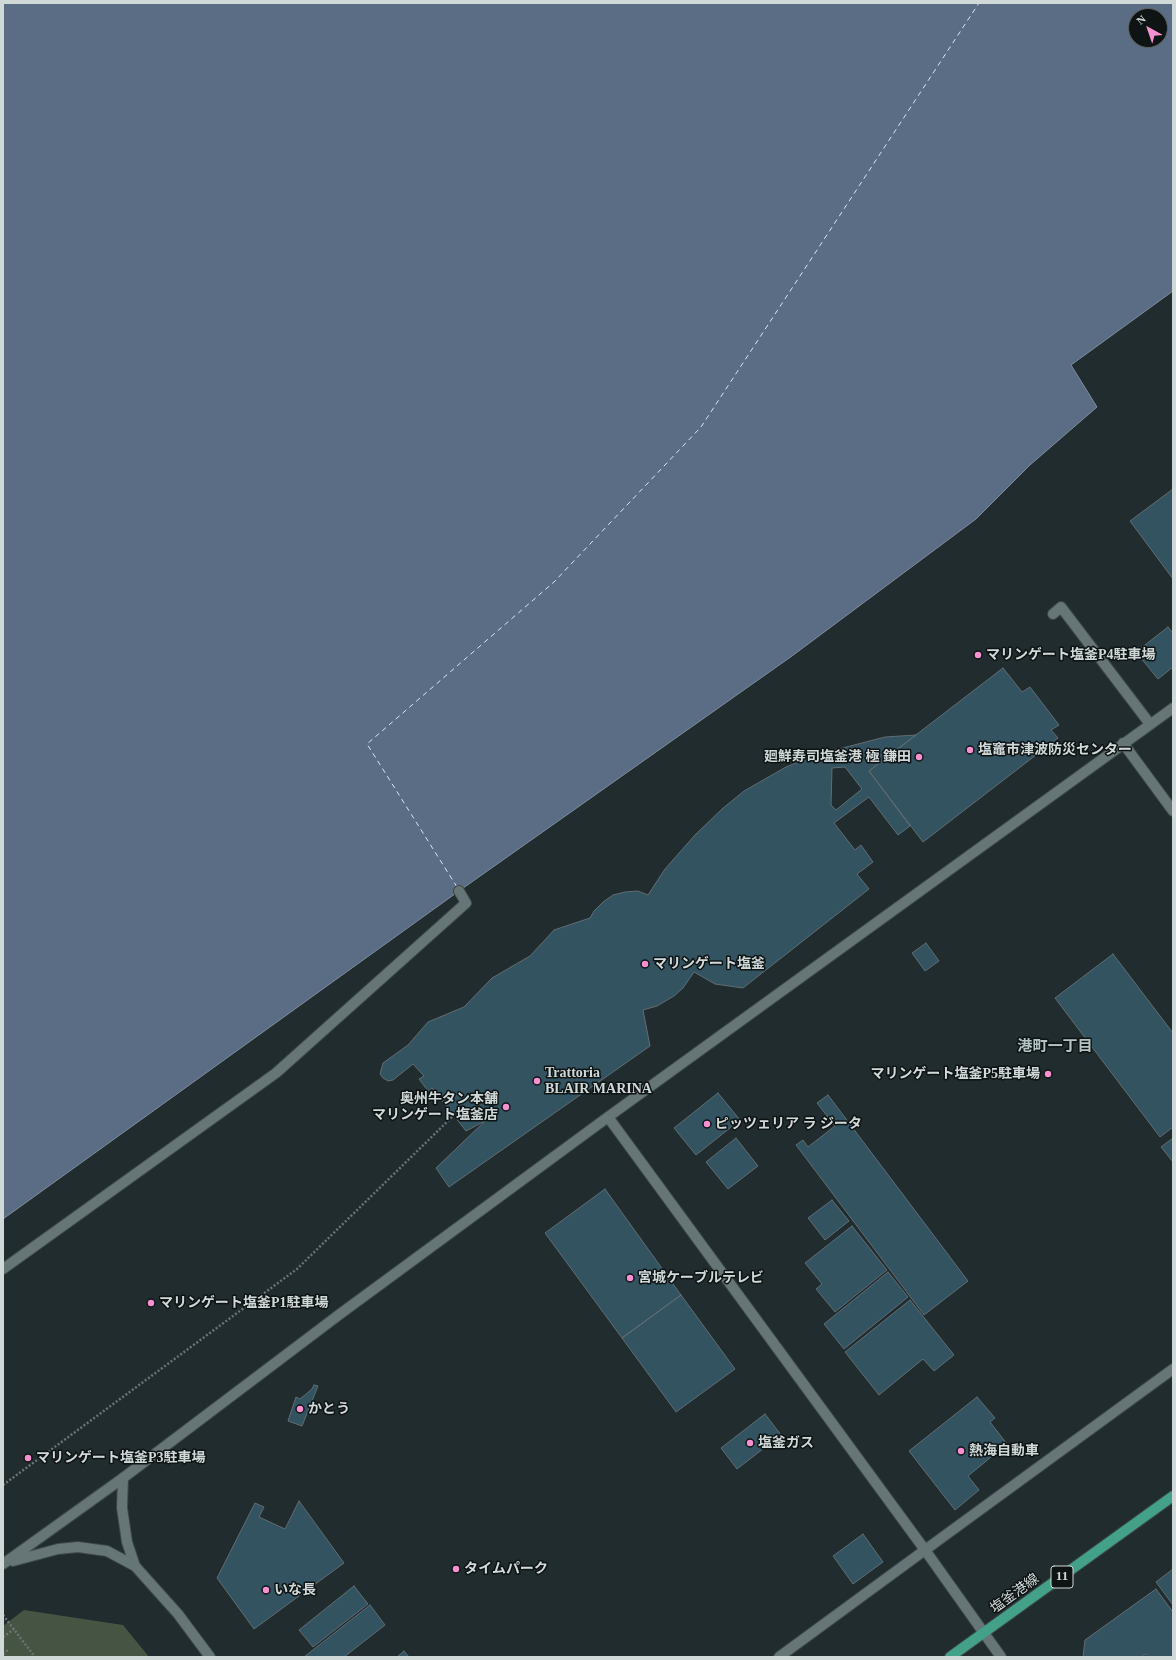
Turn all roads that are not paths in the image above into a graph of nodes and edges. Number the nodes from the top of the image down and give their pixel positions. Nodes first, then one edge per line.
1 (1053, 614) dead end
2 (1173, 708) edge
3 (1150, 724) junction
4 (1123, 743) junction
5 (1173, 811) edge
6 (459, 891) dead end
7 (608, 1117) junction
8 (3, 1269) edge
9 (1173, 1369) edge
10 (123, 1478) junction
11 (1173, 1496) edge
12 (925, 1550) junction
13 (3, 1564) edge
14 (135, 1566) junction
15 (984, 1633) junction
16 (210, 1657) edge
17 (780, 1657) edge
18 (950, 1657) edge
19 (1001, 1657) edge

1 - 3 street
2 - 3 street
3 - 4 street
4 - 5 street
4 - 7 street
6 - 8 street
7 - 10 street
7 - 12 street
9 - 12 street
10 - 13 street
10 - 14 street
11 - 15 main road, 塩釜港線 / 11
12 - 15 street
12 - 17 street
13 - 14 street
14 - 16 street
15 - 18 main road, 塩釜港線 / 11
15 - 19 street

